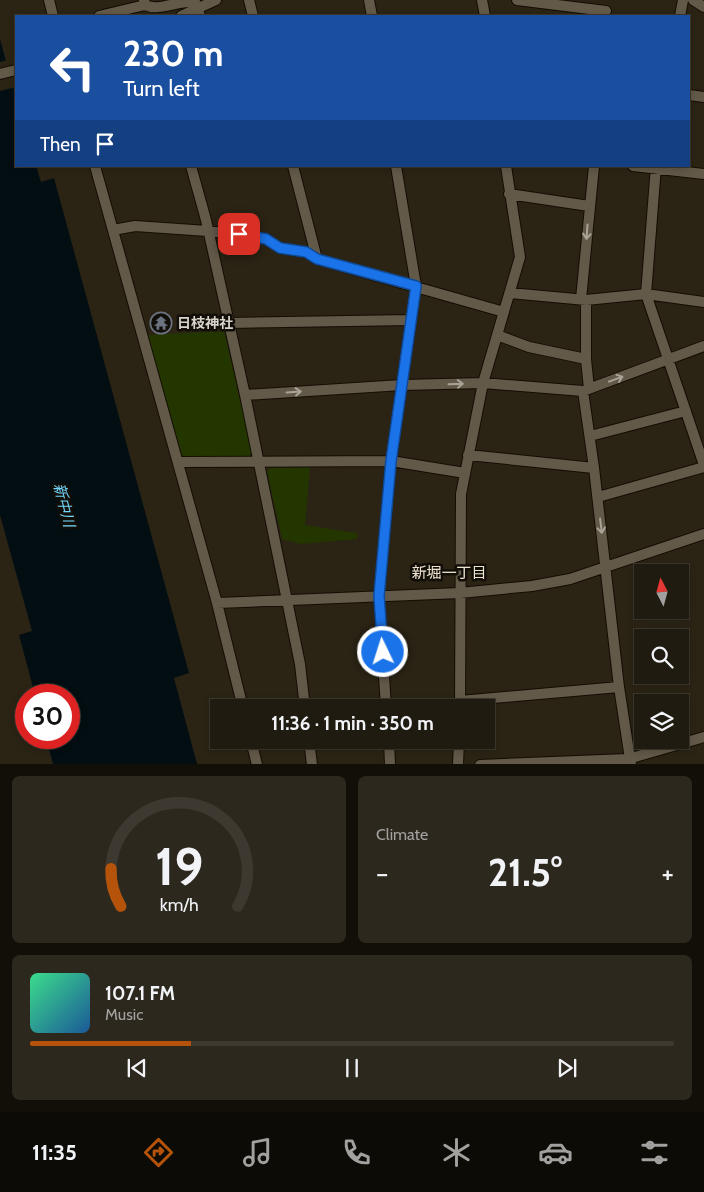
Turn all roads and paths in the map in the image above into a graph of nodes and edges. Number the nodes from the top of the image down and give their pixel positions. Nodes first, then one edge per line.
1 (49, 0) edge
2 (216, 0) edge
3 (249, 0) edge
4 (370, 0) edge
5 (482, 0) edge
6 (517, 0) edge
7 (608, 0) edge
8 (683, 0) edge
9 (693, 0) edge
10 (144, 2) edge
11 (704, 7) edge
12 (199, 13) edge
13 (606, 14) edge
14 (53, 15) edge
15 (102, 15) edge
16 (253, 15) edge
17 (372, 15) edge
18 (485, 15) edge
19 (680, 15) edge
20 (15, 70) edge
21 (0, 74) edge
22 (690, 95) edge
23 (704, 97) edge
24 (95, 167) edge
25 (191, 167) edge
26 (292, 167) edge
27 (396, 167) edge
28 (506, 167) edge
29 (594, 167) edge
30 (656, 167) edge
31 (704, 174) edge
32 (509, 194) junction
33 (589, 206) junction
34 (113, 230) junction
35 (208, 230) junction
36 (317, 259) junction
37 (416, 286) junction
38 (510, 293) junction
39 (646, 294) junction
40 (584, 300) junction
41 (704, 302) edge
42 (504, 312) junction
43 (411, 320) junction
44 (228, 323) junction
45 (496, 335) junction
46 (704, 346) edge
47 (586, 359) junction
48 (668, 360) junction
49 (483, 383) junction
50 (402, 385) junction
51 (586, 390) junction
52 (246, 395) junction
53 (686, 412) junction
54 (590, 436) junction
55 (468, 455) junction
56 (259, 460) junction
57 (391, 461) junction
58 (178, 462) junction
59 (704, 466) edge
60 (594, 468) junction
61 (465, 473) junction
62 (598, 498) junction
63 (704, 534) edge
64 (606, 567) junction
65 (460, 593) junction
66 (379, 596) junction
67 (288, 599) junction
68 (217, 603) junction
69 (619, 687) junction
70 (241, 699) edge
71 (304, 699) edge
72 (385, 699) edge
73 (460, 699) edge
74 (495, 700) edge
75 (704, 737) edge
76 (252, 749) edge
77 (310, 749) edge
78 (389, 749) edge
79 (459, 749) edge
80 (630, 762) edge
81 (556, 763) edge
82 (256, 764) edge
83 (312, 764) edge
84 (390, 764) edge
85 (458, 764) edge
86 (480, 764) edge

1 - 14 street
2 - 12 street
3 - 16 street
4 - 17 street
5 - 18 street
6 - 13 street
7 - 13 street
8 - 19 street
9 - 11 street
10 - 12 street
10 - 15 street
20 - 21 street
22 - 23 street
24 - 34 street
25 - 35 street
26 - 36 street
27 - 37 street
28 - 32 street
29 - 33 street
30 - 31 street
30 - 39 street
32 - 33 street
32 - 38 street
33 -> 40 street
34 - 35 street
34 - 58 street
35 - 36 street
35 - 44 street
36 - 37 street
37 - 42 street
37 - 43 street
38 - 40 street
38 - 42 street
39 - 40 street
39 - 41 street
39 - 48 street
40 - 47 street
42 - 45 street
43 - 44 street
43 - 50 street
44 - 52 street
45 - 47 street
45 - 49 street
46 - 48 street
47 - 51 street
51 -> 48 street
48 - 53 street
50 -> 49 street
49 - 51 street
49 - 55 street
52 -> 50 street
50 - 57 street
51 - 54 street
52 - 56 street
53 - 54 street
53 - 59 street
54 - 60 street
55 - 60 street
55 - 61 street
56 - 57 street
56 - 58 street
56 - 67 street
57 - 61 street
57 - 66 street
58 - 68 street
59 - 62 street
60 - 62 street
61 - 65 street
62 -> 64 street
63 - 64 street
64 - 65 street
64 - 69 street
65 - 66 street
65 - 73 street
66 - 67 street
66 - 72 street
67 - 68 street
67 - 71 street
68 - 70 street
69 - 74 street
69 - 80 street
75 - 80 street
76 - 82 street
77 - 83 street
78 - 84 street
79 - 85 street
80 - 81 street
81 - 86 street

